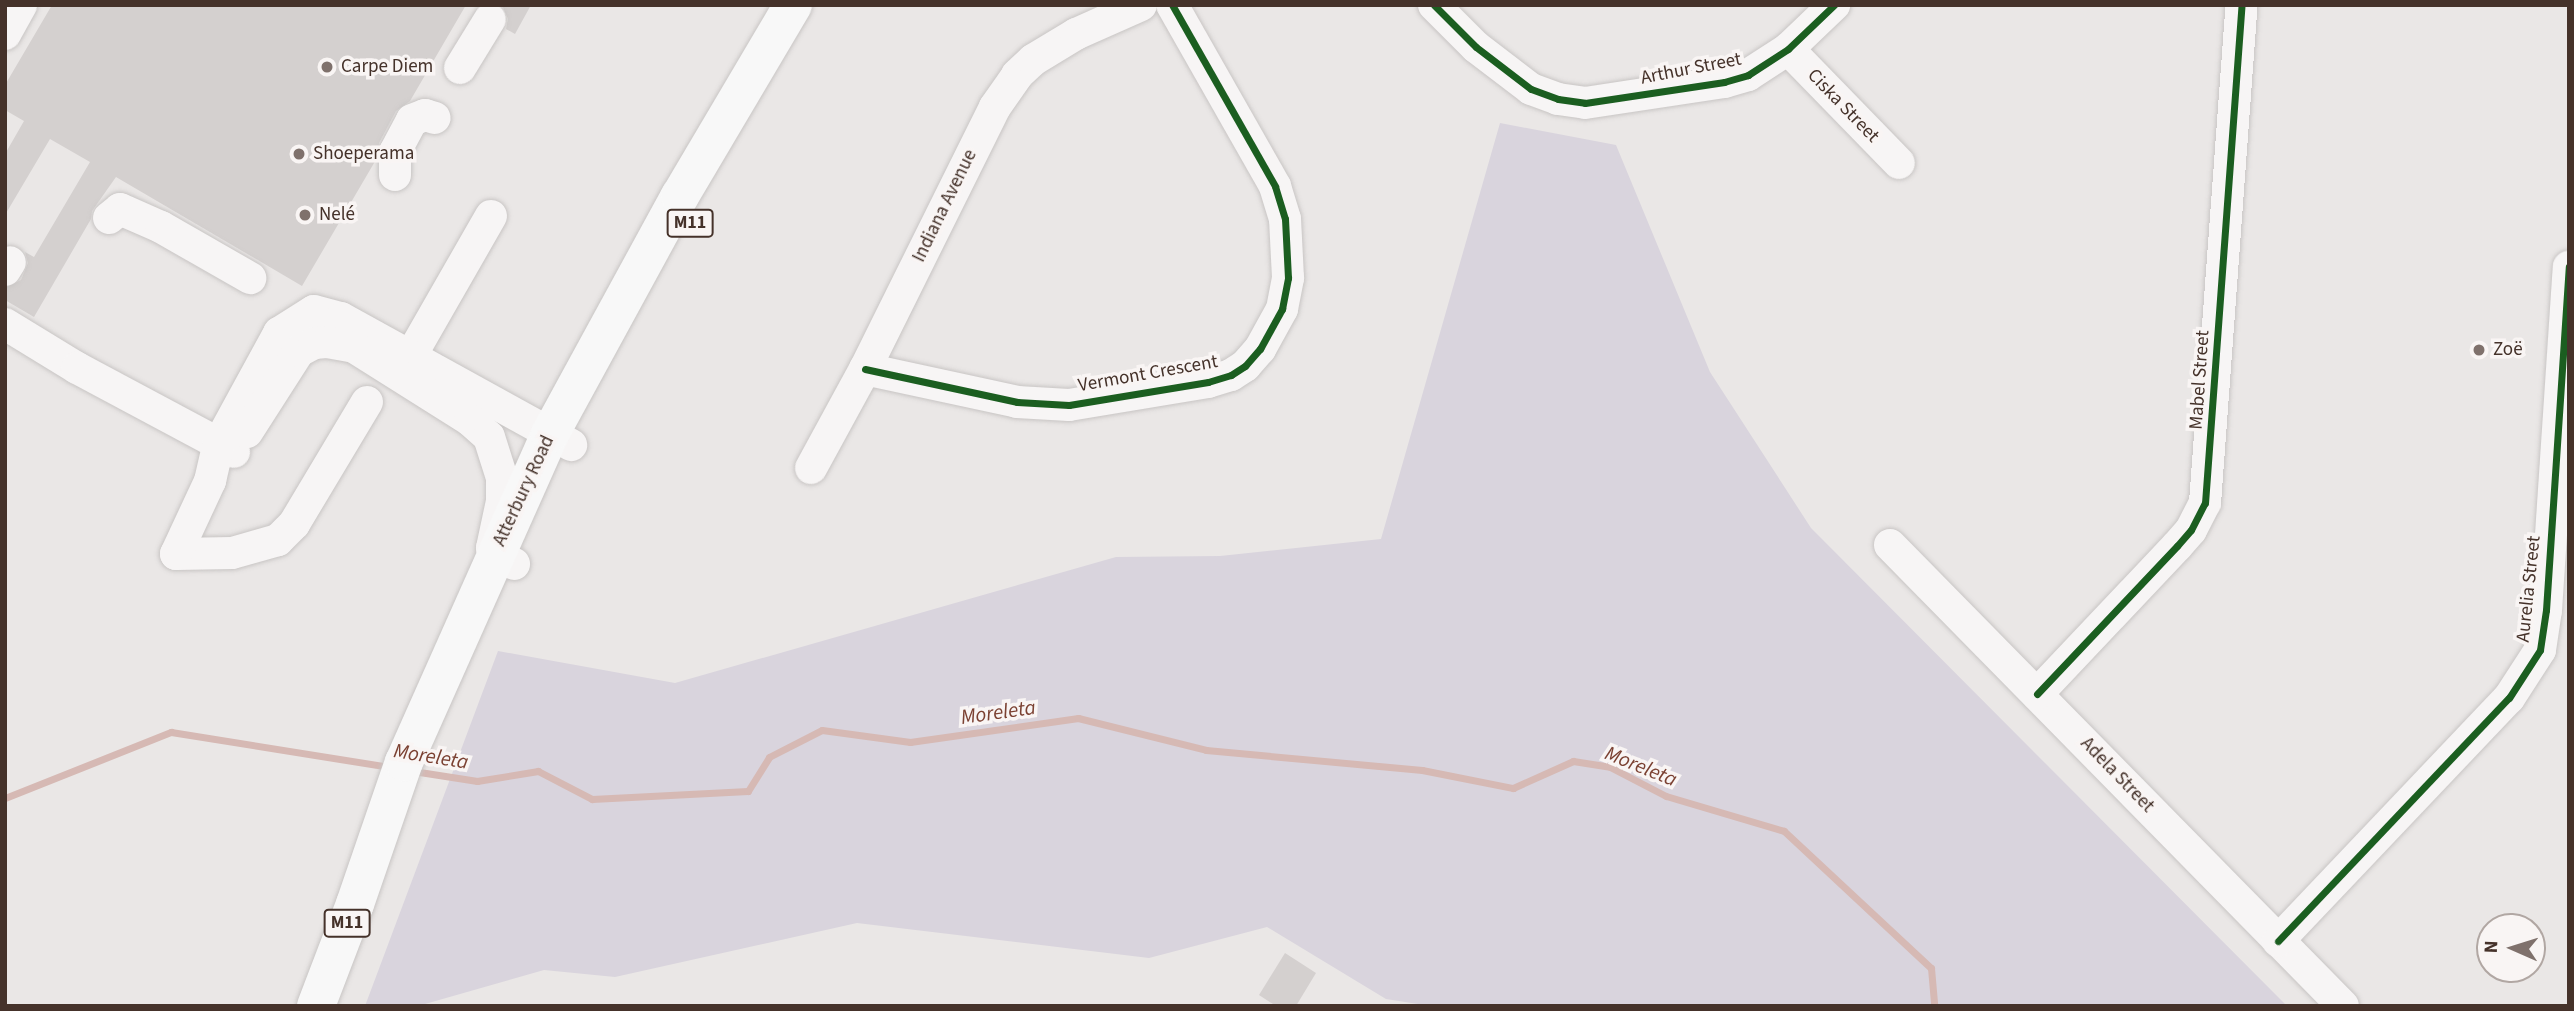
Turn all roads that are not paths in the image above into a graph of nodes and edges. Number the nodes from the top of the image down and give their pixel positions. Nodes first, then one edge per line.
1 (21, 5) edge
2 (793, 5) edge
3 (818, 5) edge
4 (1141, 5) edge
5 (1172, 5) edge
6 (1434, 5) edge
7 (1834, 5) edge
8 (2242, 5) edge
9 (490, 19) dead end
10 (5, 34) edge
11 (1788, 49) junction
12 (460, 68) dead end
13 (435, 118) dead end
14 (1899, 163) dead end
15 (395, 175) dead end
16 (491, 216) dead end
17 (109, 218) dead end
18 (2569, 267) edge
19 (250, 278) dead end
20 (5, 324) edge
21 (405, 365) junction
22 (865, 369) junction
23 (367, 402) dead end
24 (560, 440) junction
25 (226, 449) junction
26 (811, 468) dead end
27 (1890, 545) dead end
28 (504, 560) junction
29 (2037, 694) junction
30 (388, 843) junction
31 (2278, 941) junction
32 (316, 1006) edge
33 (344, 1006) edge
34 (2343, 1006) edge

1 - 10 street
2 - 24 main road, Atterbury Road / M11
3 - 24 main road, Atterbury Road / M11
4 - 22 street, Indiana Avenue
5 - 22 street, Vermont Crescent
6 - 11 street, Arthur Street
7 - 11 street, Arthur Street
8 - 29 street, Mabel Street
9 - 12 street
11 - 14 street, Ciska Street
13 - 15 street
16 - 21 street
17 - 19 street
18 - 31 street, Aurelia Street
20 - 25 street
21 - 24 street
21 - 25 street
21 - 28 street
22 - 26 street, Indiana Avenue
23 - 25 street
24 - 28 main road, Atterbury Road / M11
27 - 29 street, Adela Street
28 - 30 main road, Atterbury Road / M11
29 - 31 street, Adela Street
30 - 32 main road, Atterbury Road / M11
30 - 33 main road, Atterbury Road / M11
31 - 34 street, Adela Street

